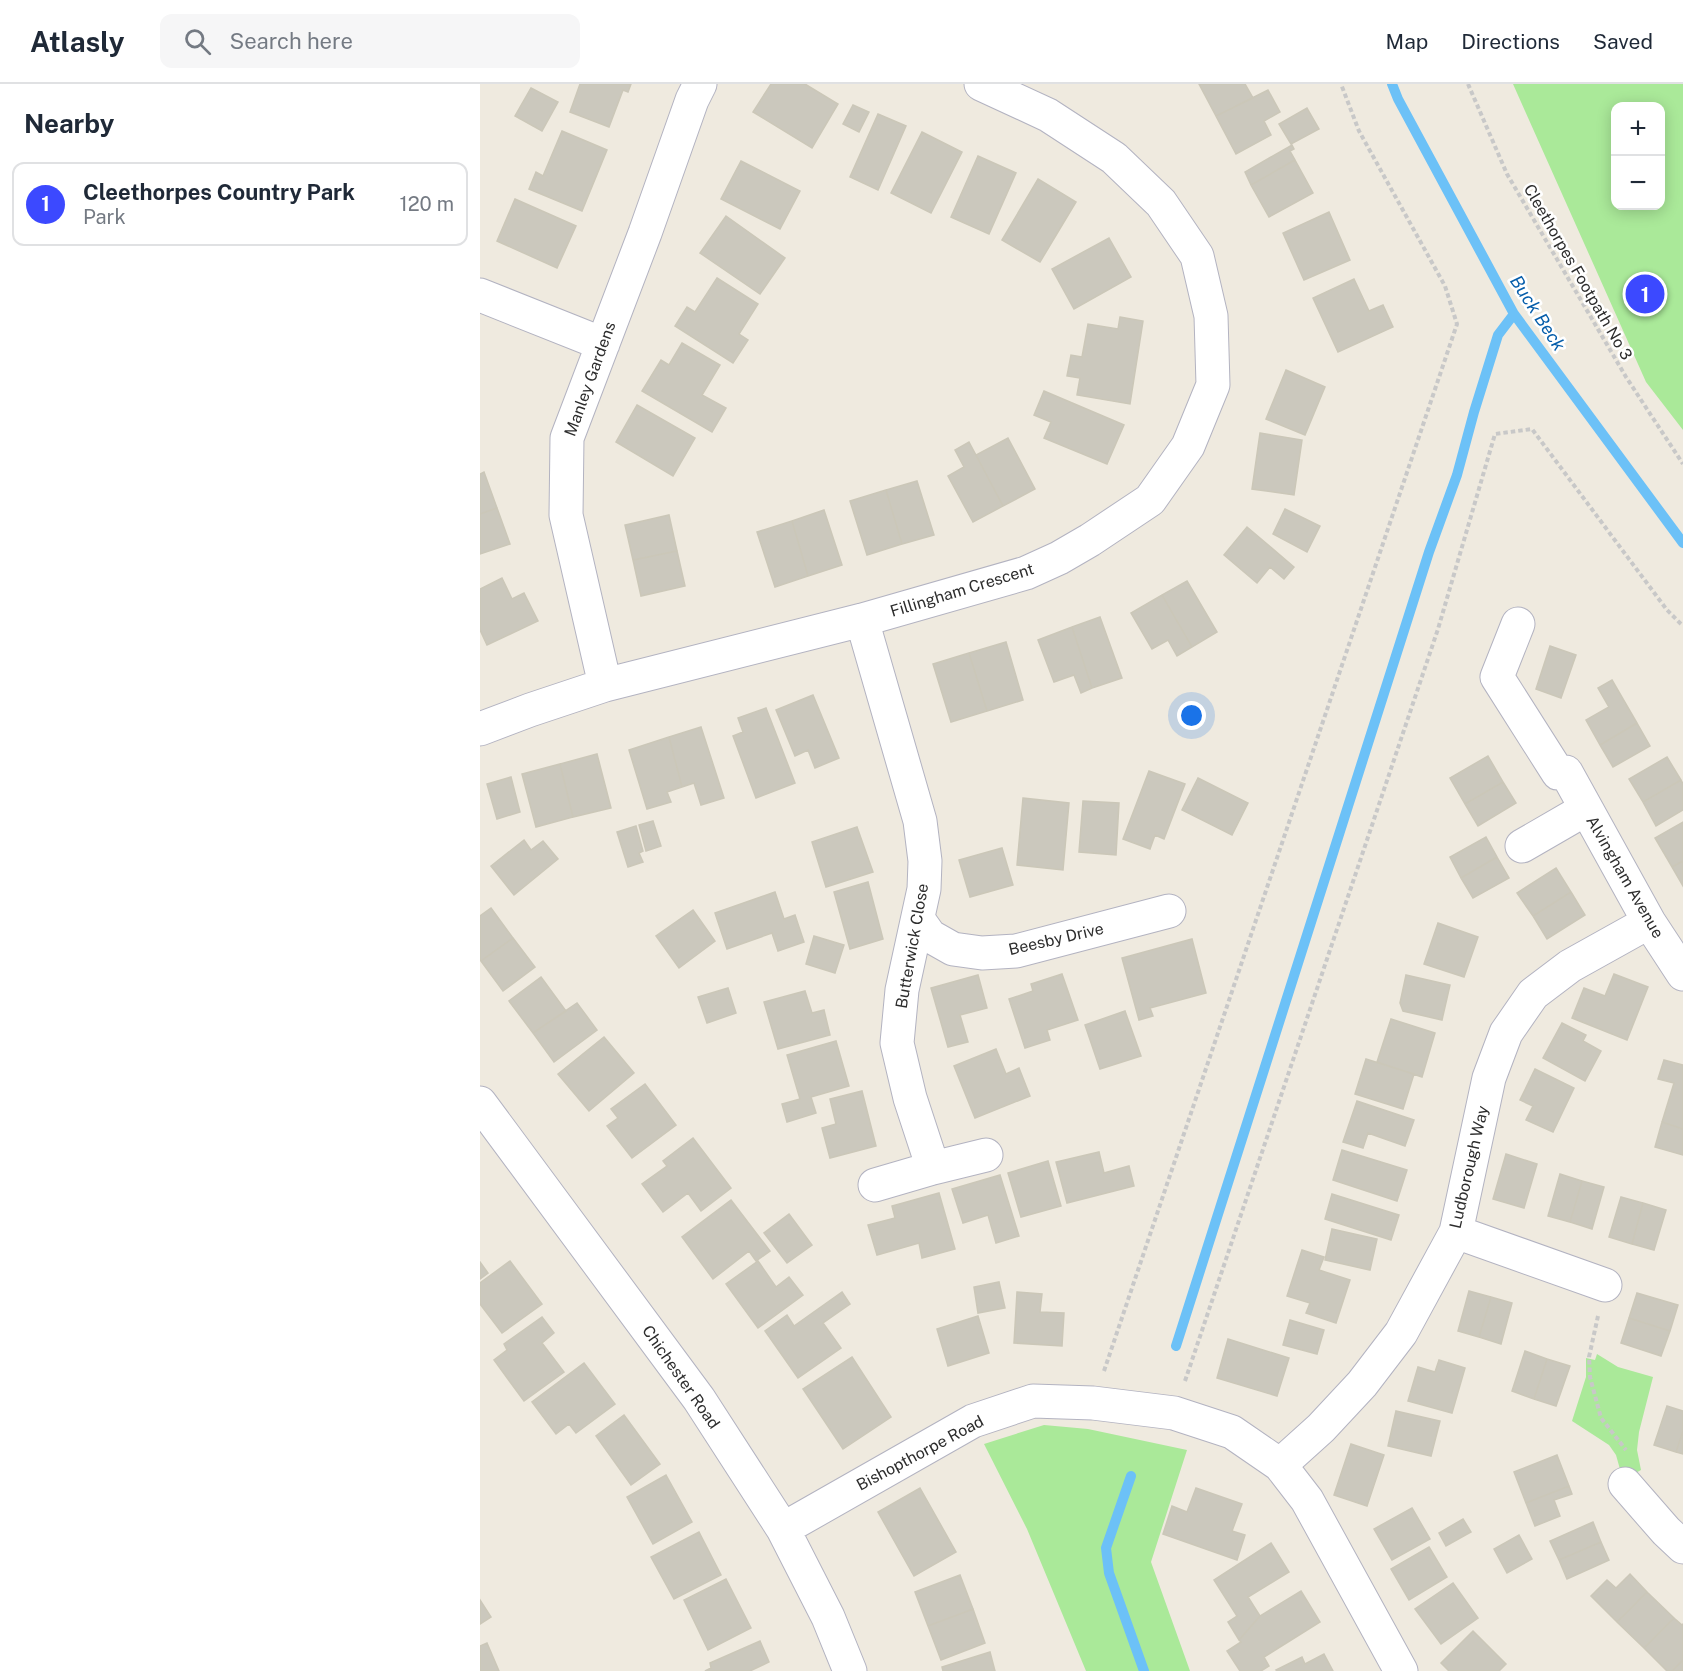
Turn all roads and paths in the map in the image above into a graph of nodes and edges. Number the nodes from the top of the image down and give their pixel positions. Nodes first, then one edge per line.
1 (700, 84) edge
2 (981, 84) edge
3 (1341, 84) edge
4 (1468, 84) edge
5 (1019, 92) edge
6 (480, 295) edge
7 (603, 344) junction
8 (1683, 464) edge
9 (862, 620) junction
10 (1518, 624) dead end
11 (1683, 626) edge
12 (605, 685) junction
13 (480, 729) edge
14 (1586, 809) junction
15 (1522, 846) dead end
16 (1169, 911) dead end
17 (918, 919) junction
18 (1649, 922) junction
19 (1683, 974) edge
20 (480, 1103) edge
21 (986, 1155) dead end
22 (933, 1168) junction
23 (875, 1185) dead end
24 (1456, 1233) junction
25 (1605, 1285) joint
26 (1093, 1403) junction
27 (1174, 1413) junction
28 (1280, 1465) junction
29 (1625, 1484) joint
30 (783, 1529) junction
31 (1677, 1531) edge
32 (850, 1671) edge
33 (1401, 1671) edge

1 - 7 street, Manley Gardens
2 - 5 street, Fillingham Crescent
3 - 26 path
4 - 8 path, Cleethorpes Footpath No 3
5 - 9 street, Fillingham Crescent
6 - 7 street
7 - 12 street, Manley Gardens
9 - 12 street, Fillingham Crescent
9 - 17 street, Butterwick Close
10 - 14 street, Alvingham Avenue
11 - 27 path
12 - 13 street, Fillingham Crescent
14 - 15 street, Alvingham Avenue
14 - 18 street, Alvingham Avenue
16 - 17 street, Beesby Drive
17 - 22 street, Butterwick Close
18 - 19 street, Alvingham Avenue
18 - 24 street, Ludborough Way
20 - 30 street, Chichester Road
21 - 22 street
22 - 23 street
24 - 25 street
24 - 28 street, Ludborough Way
25 - 29 path
26 - 27 street, Bishopthorpe Road
26 - 30 street, Bishopthorpe Road
27 - 28 street, Bishopthorpe Road
28 - 33 street, Bishopthorpe Road
29 - 31 street
30 - 32 street, Chichester Road

